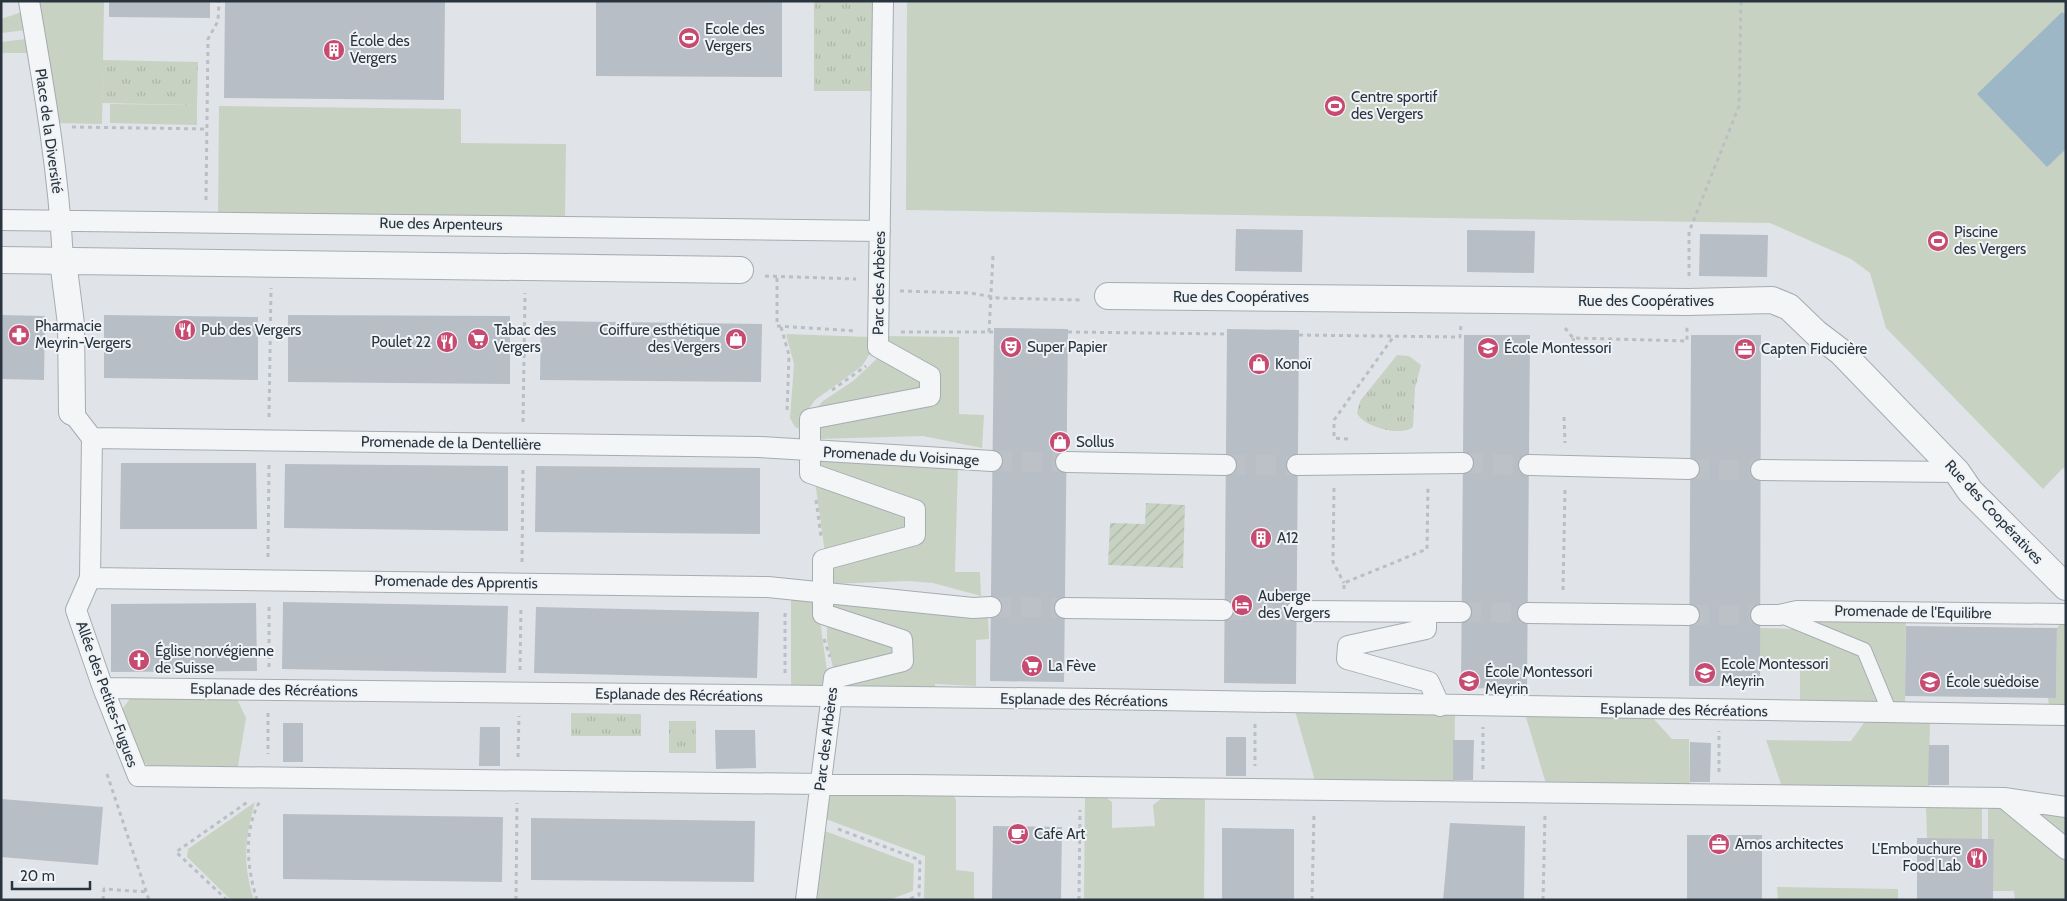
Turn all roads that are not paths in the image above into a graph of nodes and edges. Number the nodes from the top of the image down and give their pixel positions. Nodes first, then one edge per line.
1 (29, 1) edge
2 (883, 1) edge
3 (1, 220) edge
4 (61, 221) junction
5 (880, 231) junction
6 (1, 260) edge
7 (63, 261) junction
8 (740, 270) road end
9 (1108, 296) road end
10 (72, 412) joint
11 (92, 438) junction
12 (810, 452) junction
13 (992, 461) tunnel mouth
14 (1066, 462) tunnel mouth
15 (1463, 463) tunnel mouth
16 (1226, 465) tunnel mouth
17 (1529, 465) tunnel mouth
18 (1298, 466) tunnel mouth
19 (1689, 469) tunnel mouth
20 (1761, 470) tunnel mouth
21 (1957, 472) junction
22 (90, 578) junction
23 (2066, 587) edge
24 (822, 594) junction
25 (990, 607) tunnel mouth
26 (1065, 608) tunnel mouth
27 (1223, 610) tunnel mouth
28 (1296, 611) tunnel mouth
29 (1426, 612) junction
30 (1461, 612) tunnel mouth
31 (1528, 613) tunnel mouth
32 (2066, 614) edge
33 (1689, 615) tunnel mouth
34 (1770, 615) joint
35 (103, 688) junction
36 (833, 688) junction
37 (1440, 706) junction
38 (1890, 713) junction
39 (2066, 715) edge
40 (820, 784) junction
41 (2004, 798) junction
42 (2066, 807) edge
43 (2066, 849) edge
44 (806, 900) edge

1 - 4 street, Place de la Diversité
2 - 5 street, Parc des Arbères
3 - 4 street, Rue des Arpenteurs
4 - 5 street, Rue des Arpenteurs
4 - 7 street, Place de la Diversité
5 - 12 street, Parc des Arbères
6 - 7 street
7 - 8 street
7 - 10 street
9 - 21 street, Rue des Coopératives
10 - 11 street
11 - 12 street, Promenade de la Dentellière
11 - 22 street, Allée des Petites-Fugues
12 - 13 street, Promenade du Voisinage
12 - 24 street
14 - 16 street
15 - 18 street
17 - 19 street
20 - 21 street
21 - 23 street, Rue des Coopératives
22 - 24 street, Promenade des Apprentis
22 - 35 street, Allée des Petites-Fugues
24 - 25 street
24 - 36 street, Parc des Arbères
26 - 27 street
28 - 29 street
29 - 30 street
29 - 37 street
31 - 33 street
32 - 34 street, Promenade de l'Equilibre
34 - 38 lane
35 - 36 street, Esplanade des Récréations
35 - 40 street, Allée des Petites-Fugues
36 - 37 street, Esplanade des Récréations
36 - 40 street, Parc des Arbères
37 - 38 street, Esplanade des Récréations
38 - 39 street, Esplanade des Récréations
40 - 41 street
40 - 44 street, Parc des Arbères
41 - 42 street
41 - 43 street

